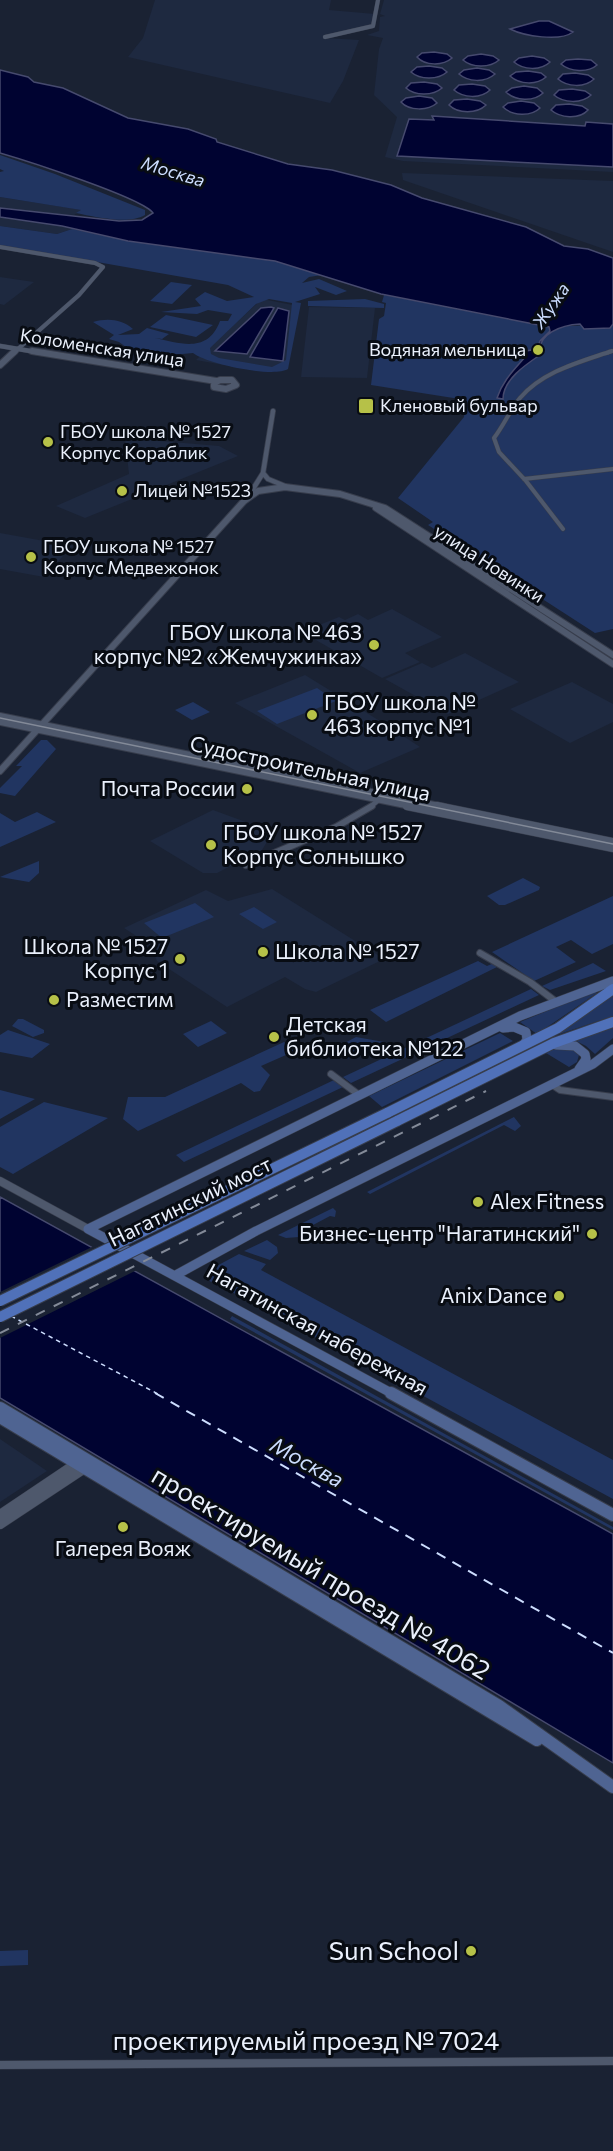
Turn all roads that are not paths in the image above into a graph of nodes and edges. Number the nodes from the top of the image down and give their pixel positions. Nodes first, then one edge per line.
1 (378, 0) edge
2 (325, 37) dead end
3 (0, 247) edge
4 (0, 346) edge
5 (18, 349) junction
6 (613, 351) edge
7 (0, 365) edge
8 (214, 383) dead end
9 (273, 411) dead end
10 (613, 469) edge
11 (264, 472) junction
12 (524, 479) junction
13 (285, 486) junction
14 (345, 496) junction
15 (248, 497) junction
16 (415, 526) junction
17 (407, 528) junction
18 (563, 529) dead end
19 (613, 656) edge
20 (613, 663) edge
21 (0, 716) edge
22 (0, 722) edge
23 (38, 727) junction
24 (0, 771) edge
25 (381, 797) junction
26 (613, 842) edge
27 (613, 848) edge
28 (246, 865) dead end
29 (480, 952) dead end
30 (613, 981) edge
31 (613, 989) edge
32 (555, 1000) junction
33 (613, 1022) edge
34 (492, 1031) junction
35 (522, 1046) junction
36 (546, 1047) junction
37 (613, 1049) edge
38 (574, 1072) junction
39 (331, 1074) dead end
40 (551, 1084) junction
41 (359, 1095) junction
42 (613, 1097) edge
43 (0, 1181) edge
44 (118, 1214) junction
45 (88, 1229) junction
46 (114, 1242) junction
47 (176, 1275) junction
48 (0, 1301) edge
49 (0, 1317) edge
50 (0, 1408) edge
51 (0, 1417) edge
52 (85, 1463) junction
53 (0, 1515) edge
54 (613, 1515) edge
55 (0, 1524) edge
56 (613, 1787) edge
57 (613, 2061) edge
58 (0, 2064) edge

1 - 2 street
3 - 5 street
4 - 5 street, Коломенская улица
5 - 7 street
5 - 8 street, Коломенская улица
6 - 12 street
9 - 11 street
10 - 12 street
11 - 13 street, улица Новинки
11 - 15 street
12 - 18 street
13 - 14 street, улица Новинки
13 - 15 street, улица Новинки
14 - 16 street, улица Новинки
14 - 17 street, улица Новинки
15 - 23 street
16 - 17 street
16 - 19 street, улица Новинки
17 - 20 street, улица Новинки
21 - 23 street, Судостроительная улица
22 - 23 street, Судостроительная улица
23 - 24 street
23 - 25 street, Судостроительная улица
25 - 26 street, Судостроительная улица
25 - 27 street, Судостроительная улица
25 - 28 street
29 - 32 street
30 - 32 main road
31 - 35 main road, Нагатинский мост
32 - 34 main road
33 - 36 main road, Нагатинский мост
34 - 35 main road
34 - 41 main road
35 - 48 main road, Нагатинский мост, bridge
36 - 38 main road
36 - 49 main road, Нагатинский мост, bridge
37 - 38 main road
38 - 40 main road
39 - 41 street
40 - 42 street
40 - 47 main road
41 - 44 main road
43 - 45 street, Нагатинская набережная
44 - 45 main road
44 - 46 main road
45 - 46 main road, Нагатинская набережная
46 - 47 main road, Нагатинская набережная
47 - 54 main road, Нагатинская набережная
50 - 52 main road, проектируемый проезд № 4062
51 - 52 main road, проектируемый проезд № 4062
52 - 53 street
52 - 55 street
52 - 56 main road, проектируемый проезд № 4062
57 - 58 street, проектируемый проезд № 7024

